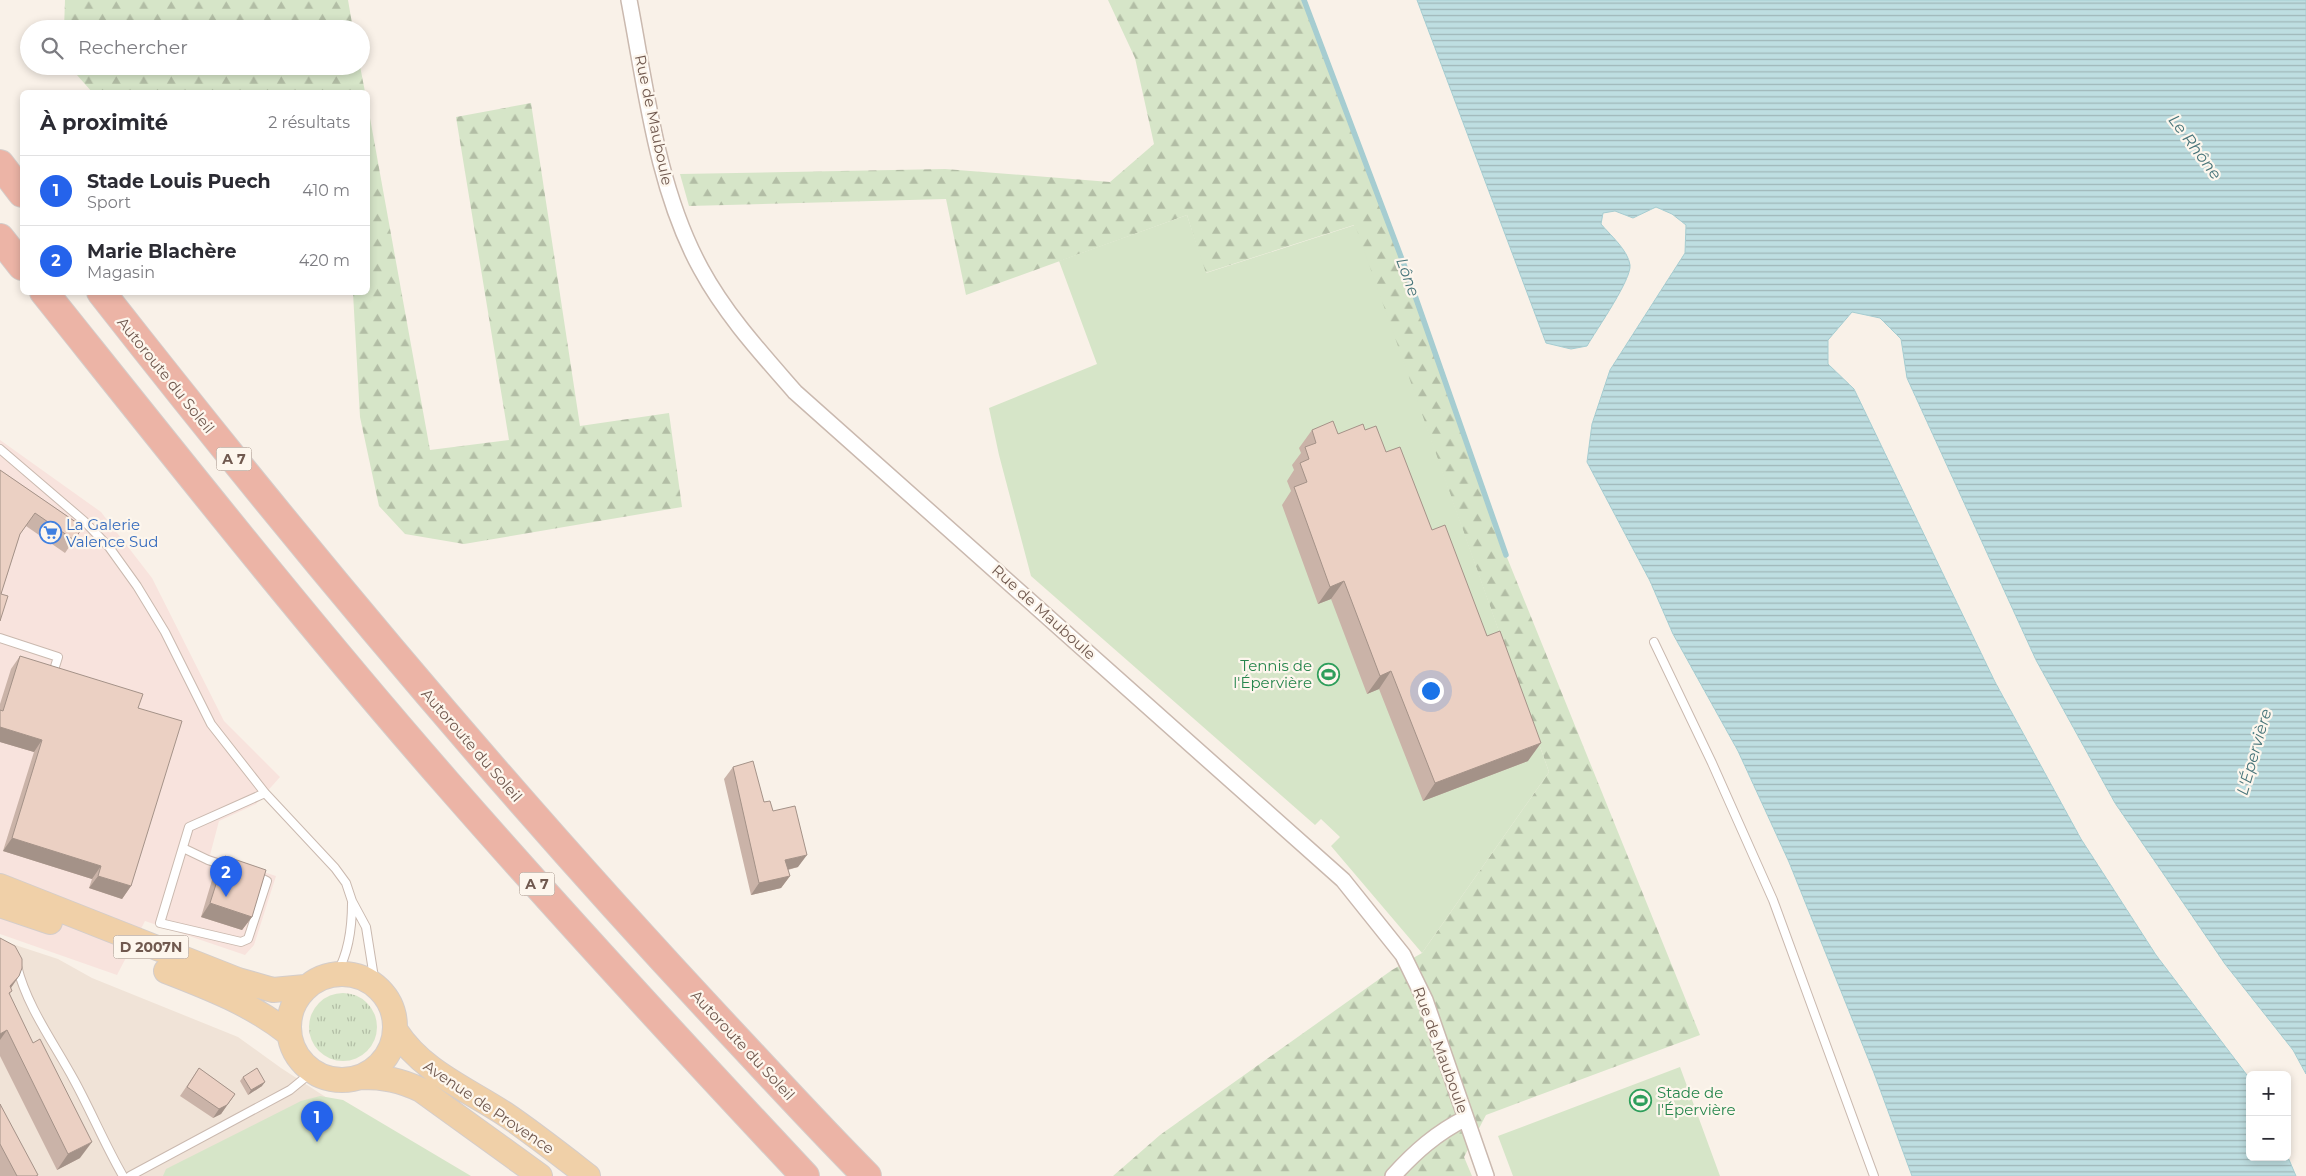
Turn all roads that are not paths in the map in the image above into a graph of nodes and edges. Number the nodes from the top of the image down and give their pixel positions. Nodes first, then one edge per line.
1 (629, 0) edge
2 (0, 164) edge
3 (20, 190) edge
4 (0, 238) edge
5 (20, 263) edge
6 (46, 295) edge
7 (103, 295) edge
8 (0, 449) edge
9 (0, 638) edge
10 (1654, 642) dead end
11 (53, 674) edge
12 (265, 793) junction
13 (183, 848) junction
14 (234, 869) edge
15 (243, 872) edge
16 (0, 886) edge
17 (352, 901) junction
18 (0, 905) edge
19 (13, 954) edge
20 (337, 973) junction
21 (375, 984) junction
22 (306, 987) junction
23 (396, 1031) junction
24 (288, 1033) junction
25 (312, 1072) junction
26 (361, 1077) junction
27 (1466, 1118) junction
28 (123, 1176) edge
29 (130, 1176) edge
30 (540, 1176) edge
31 (588, 1176) edge
32 (805, 1176) edge
33 (867, 1176) edge
34 (1393, 1176) edge
35 (1486, 1176) edge
36 (1874, 1176) edge

1 - 27 street, Rue de Mauboule
2 - 3 highway
4 - 5 highway
6 - 32 highway, A 7
7 - 33 highway, Autoroute du Soleil / A 7
8 - 12 lane
9 - 11 lane
10 - 36 lane
12 - 13 lane
12 - 17 lane
13 - 14 lane
13 - 15 lane
16 - 22 main road, D 2007N
17 - 20 lane
17 - 21 lane
18 - 24 main road, D 2007N
19 - 28 lane
20 - 21 main road
20 - 22 main road
21 - 23 main road
22 - 24 main road
23 - 26 main road
23 - 31 main road, Avenue de Provence
24 - 25 main road
25 - 26 main road
25 - 29 lane
26 - 30 main road, Avenue de Provence
27 - 34 street, Rue de Mauboule
27 - 35 street

